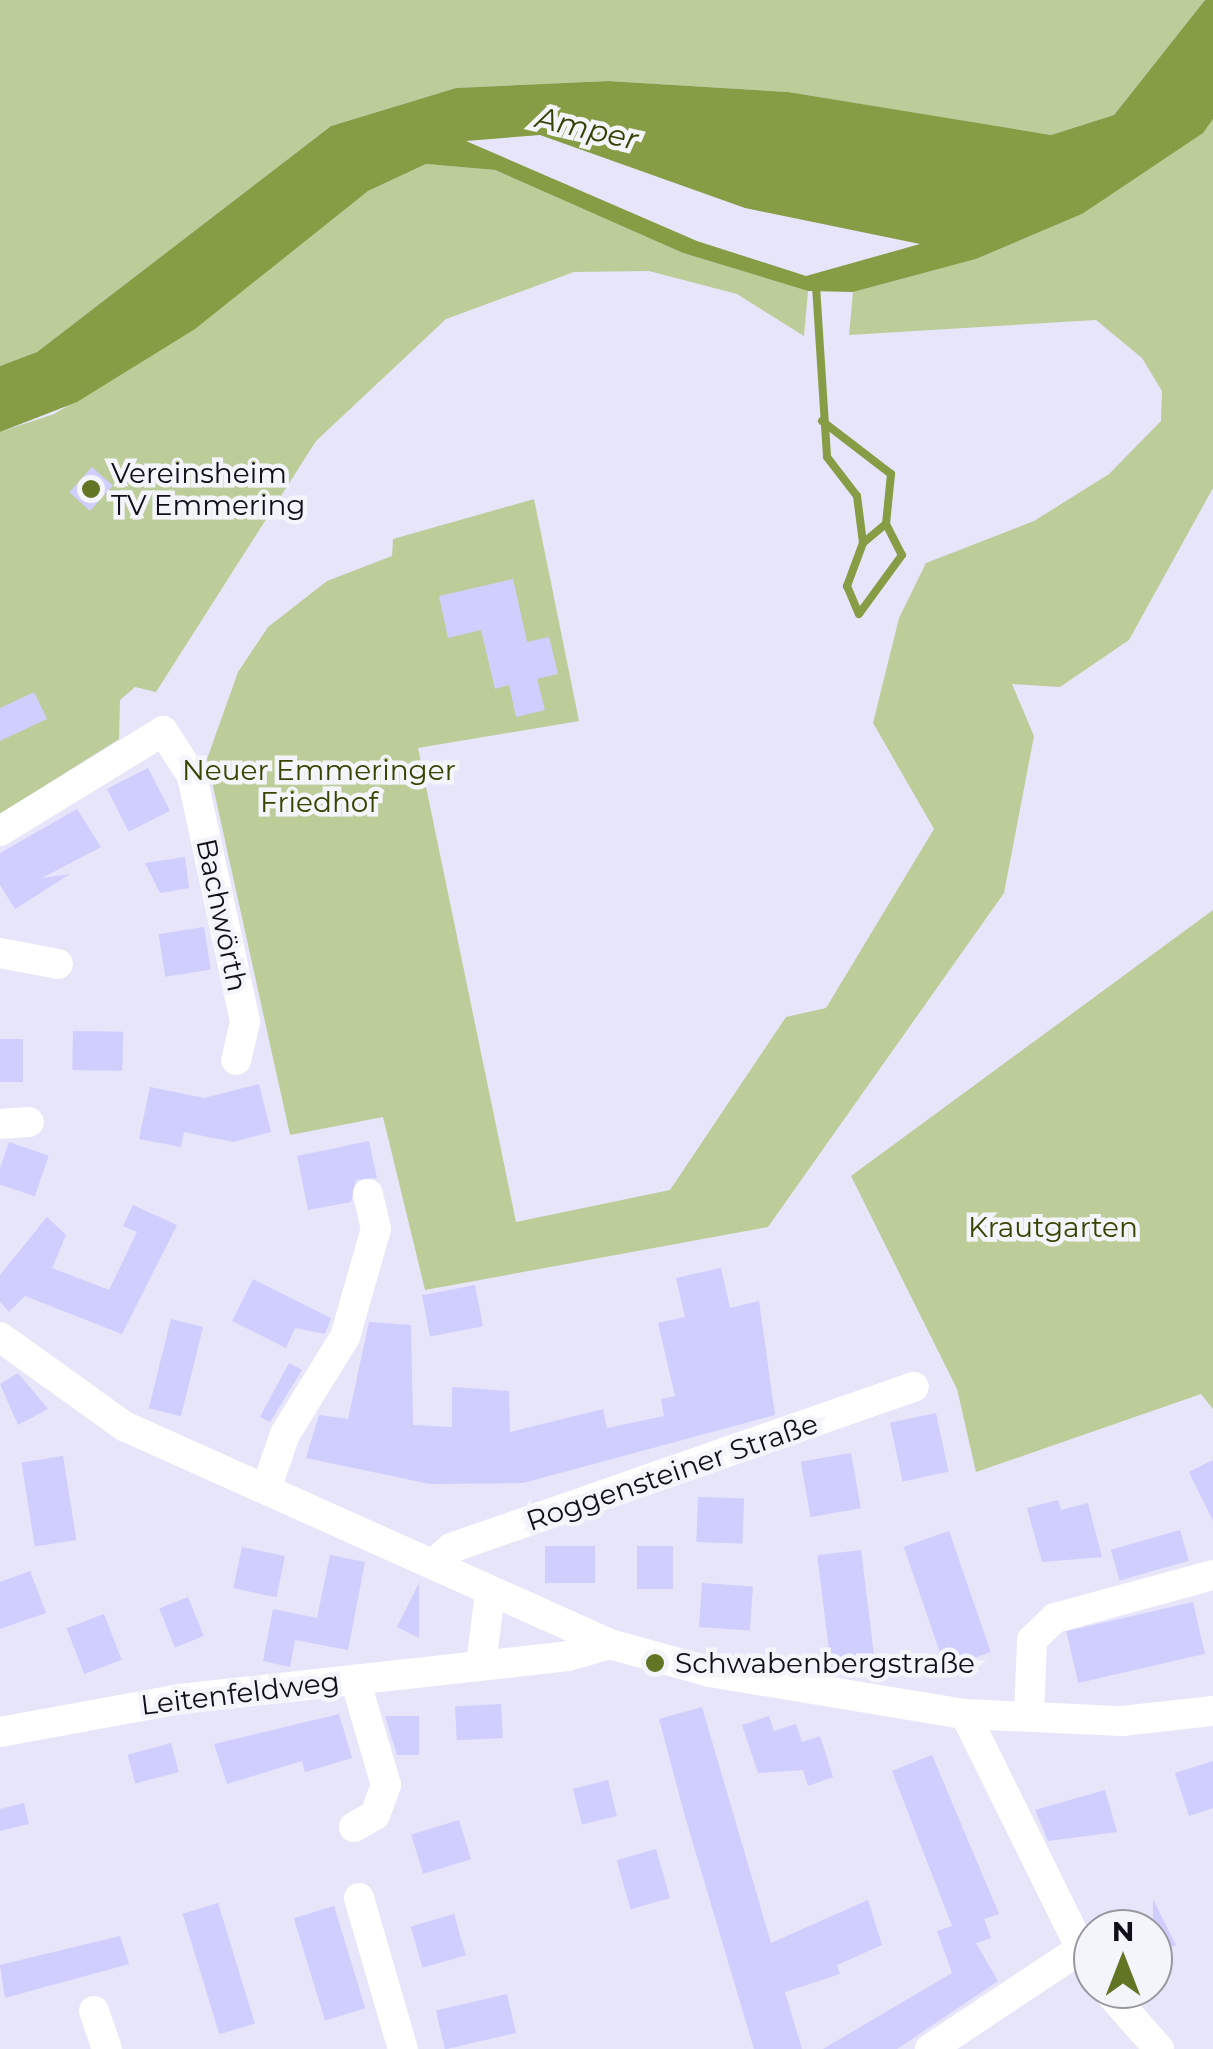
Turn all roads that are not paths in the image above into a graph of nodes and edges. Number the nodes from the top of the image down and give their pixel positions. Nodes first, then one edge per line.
1 (0, 831) edge
2 (0, 953) edge
3 (58, 964) dead end
4 (236, 1060) dead end
5 (368, 1194) dead end
6 (0, 1337) edge
7 (914, 1387) dead end
8 (266, 1490) junction
9 (434, 1563) junction
10 (1213, 1575) edge
11 (490, 1593) junction
12 (610, 1644) junction
13 (481, 1665) junction
14 (355, 1679) junction
15 (1213, 1711) edge
16 (965, 1714) junction
17 (1028, 1716) junction
18 (0, 1732) edge
19 (354, 1827) dead end
20 (359, 1898) dead end
21 (1073, 1938) edge
22 (1073, 1970) edge
23 (1123, 2009) edge
24 (94, 2011) dead end
25 (1156, 2048) edge
26 (106, 2049) edge
27 (403, 2049) edge
28 (930, 2049) edge

1 - 4 street, Bachwörth
2 - 3 street
5 - 8 street
6 - 8 street
7 - 9 street, Roggensteiner Straße
8 - 9 street
9 - 11 street
10 - 17 street
11 - 12 street
11 - 13 street
12 - 13 street, Leitenfeldweg
12 - 16 street
13 - 14 street, Leitenfeldweg
14 - 18 street, Leitenfeldweg
14 - 19 street
15 - 17 street
16 - 17 street
16 - 21 street
20 - 27 street
22 - 28 street
23 - 25 street
24 - 26 street

